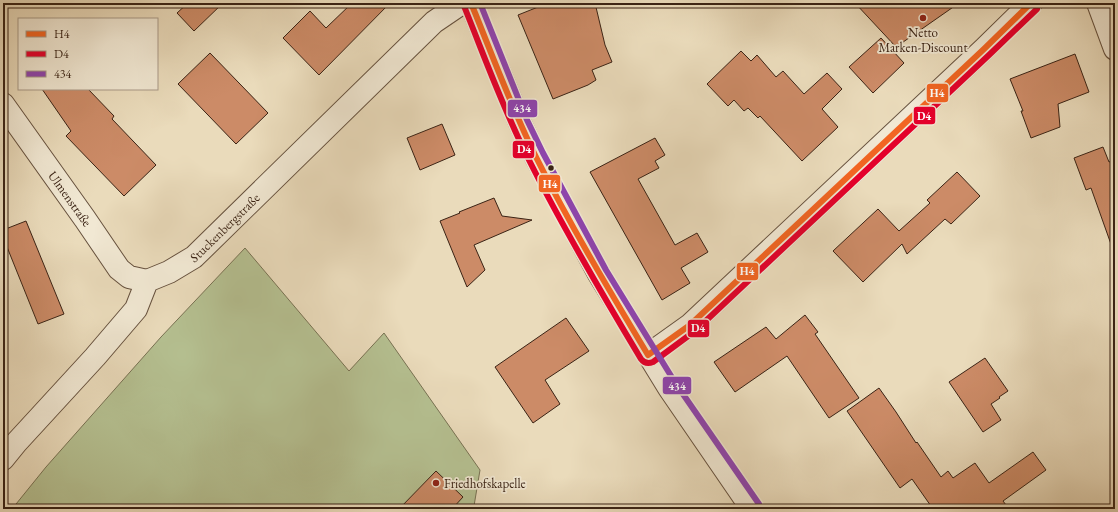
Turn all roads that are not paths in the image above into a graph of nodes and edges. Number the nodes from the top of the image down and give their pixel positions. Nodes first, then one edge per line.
1 (462, 3) edge
2 (471, 3) edge
3 (1031, 3) edge
4 (1098, 3) edge
5 (1115, 49) edge
6 (3, 104) edge
7 (147, 281) junction
8 (648, 355) junction
9 (3, 459) edge
10 (752, 509) edge

1 - 7 street, Stuckenbergstraße
2 - 8 street
3 - 8 street
4 - 5 street
6 - 7 street, Ulmenstraße
7 - 9 street
8 - 10 street

